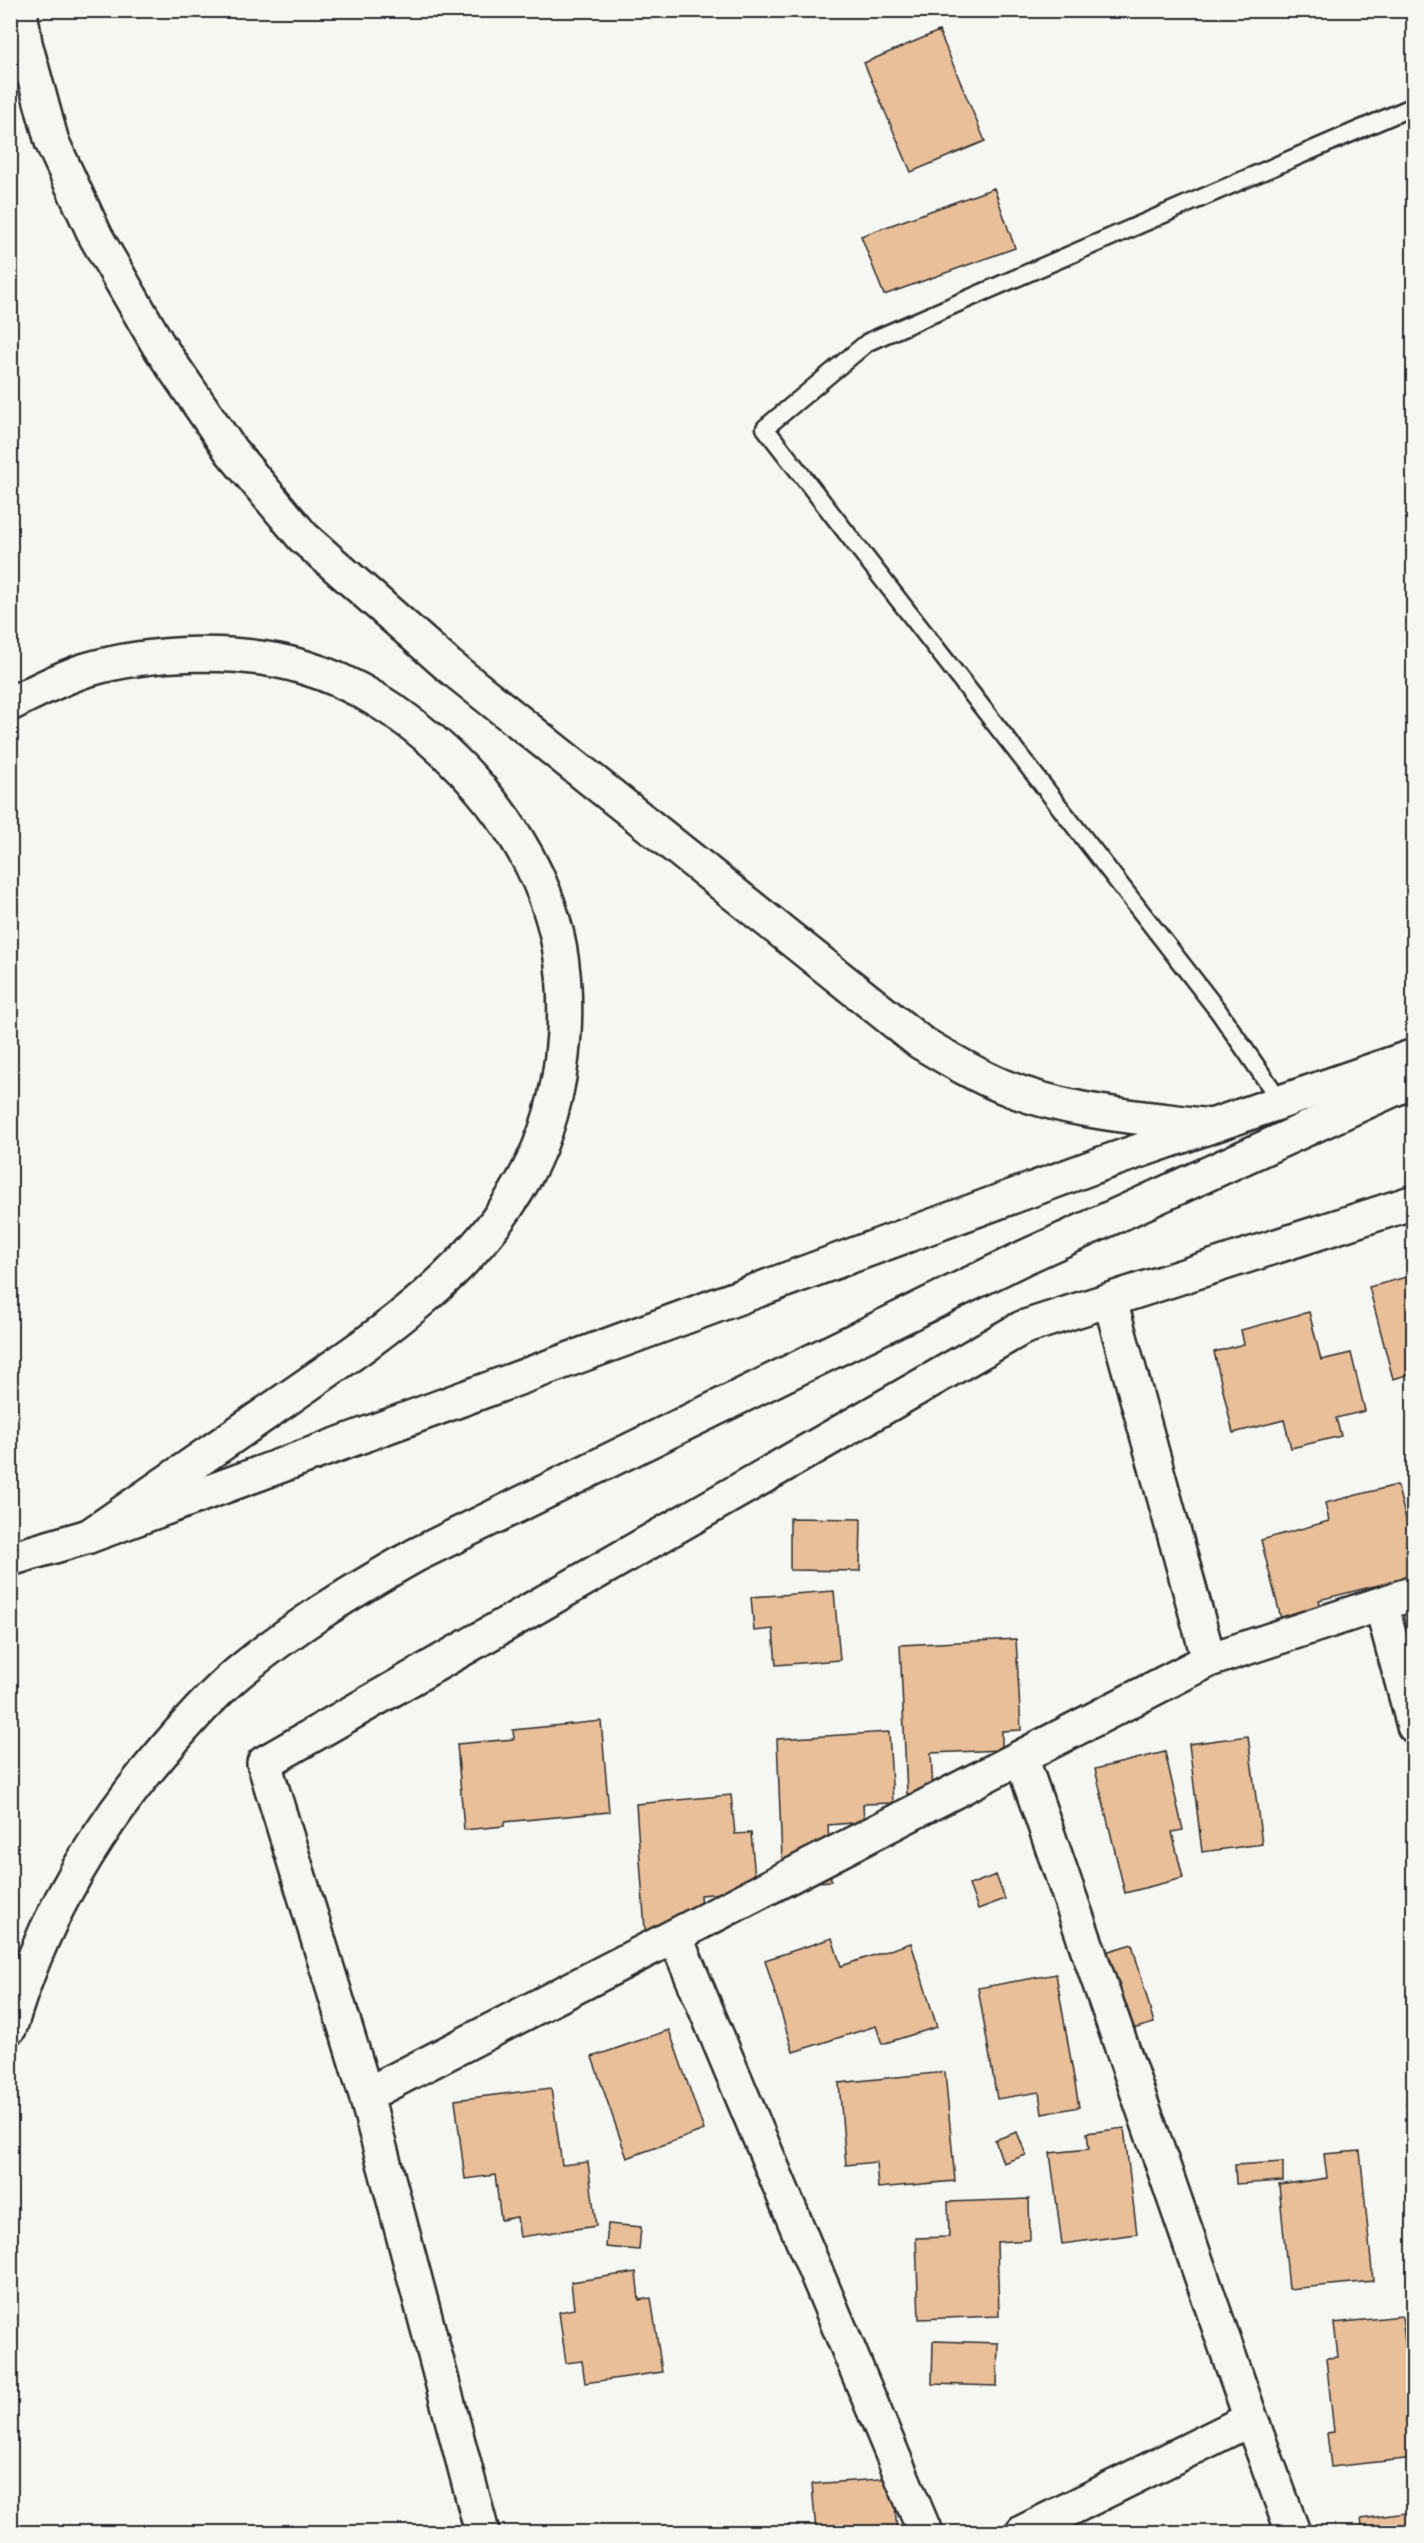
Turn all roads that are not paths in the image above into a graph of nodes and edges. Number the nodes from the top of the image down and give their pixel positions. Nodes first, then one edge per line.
1 (20, 10) edge
2 (1413, 106) edge
3 (10, 704) edge
4 (1413, 1056) edge
5 (1413, 1080) edge
6 (1281, 1102) junction
7 (1210, 1126) junction
8 (1413, 1202) edge
9 (1110, 1300) junction
10 (89, 1536) junction
11 (10, 1559) edge
12 (1413, 1593) edge
13 (1381, 1604) junction
14 (1209, 1660) junction
15 (1413, 1726) edge
16 (1021, 1757) junction
17 (675, 1936) junction
18 (10, 2027) edge
19 (366, 2095) junction
20 (1251, 2419) junction
21 (482, 2532) edge
22 (925, 2532) edge
23 (1023, 2532) edge
24 (1293, 2532) edge

1 - 7 main road
2 - 6 lane
3 - 10 main road
4 - 6 main road
5 - 18 main road
6 - 7 main road
7 - 10 main road
8 - 9 main road
9 - 14 main road
9 - 19 main road
10 - 11 main road
12 - 13 main road
13 - 14 main road
13 - 15 main road
14 - 16 main road
16 - 17 main road
16 - 20 main road
17 - 19 main road
17 - 22 main road
19 - 21 main road
20 - 23 main road
20 - 24 main road

